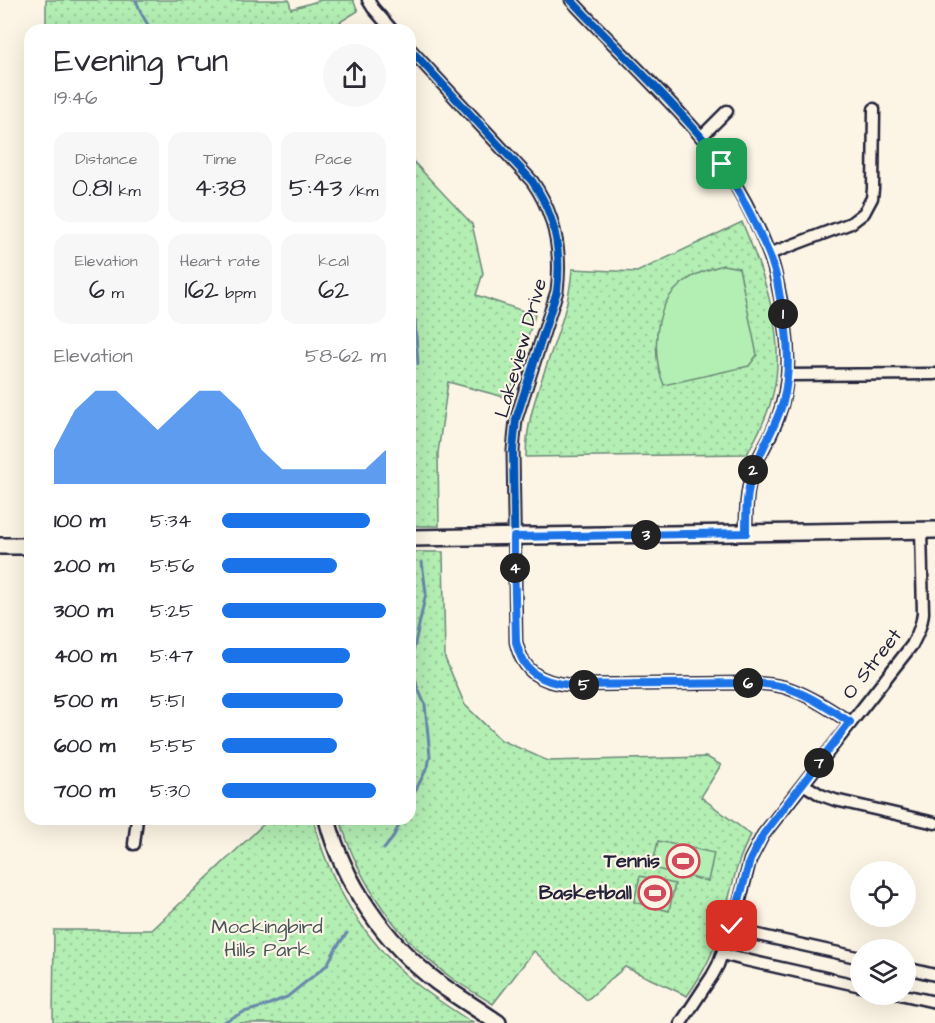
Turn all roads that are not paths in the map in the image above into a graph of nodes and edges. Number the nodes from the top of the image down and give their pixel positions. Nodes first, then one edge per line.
1 (368, 0) edge
2 (571, 0) edge
3 (387, 24) edge
4 (416, 55) edge
5 (874, 109) dead end
6 (727, 111) dead end
7 (701, 136) junction
8 (769, 254) junction
9 (935, 374) edge
10 (787, 375) junction
11 (928, 530) edge
12 (746, 533) junction
13 (514, 537) junction
14 (416, 538) edge
15 (0, 546) edge
16 (24, 546) edge
17 (850, 722) junction
18 (803, 784) junction
19 (935, 823) edge
20 (136, 825) edge
21 (329, 825) edge
22 (134, 844) dead end
23 (732, 926) junction
24 (722, 954) junction
25 (850, 956) edge
26 (916, 970) edge
27 (935, 975) edge
28 (850, 984) edge
29 (916, 998) edge
30 (935, 1002) edge
31 (498, 1023) edge
32 (681, 1023) edge

1 - 3 street
2 - 7 street
4 - 13 street, Lakeview Drive
5 - 8 street
6 - 7 street
7 - 8 street
8 - 10 street
9 - 10 street
10 - 12 street
11 - 12 street
11 - 17 street, O Street
12 - 13 street
13 - 14 street
13 - 17 street, Lakeview Drive
15 - 16 street
17 - 18 street, O Street
18 - 19 street
18 - 23 street, O Street
20 - 22 street
21 - 31 street
23 - 24 street, O Street
23 - 25 street
24 - 28 street
24 - 32 street, O Street
26 - 27 street
29 - 30 street

